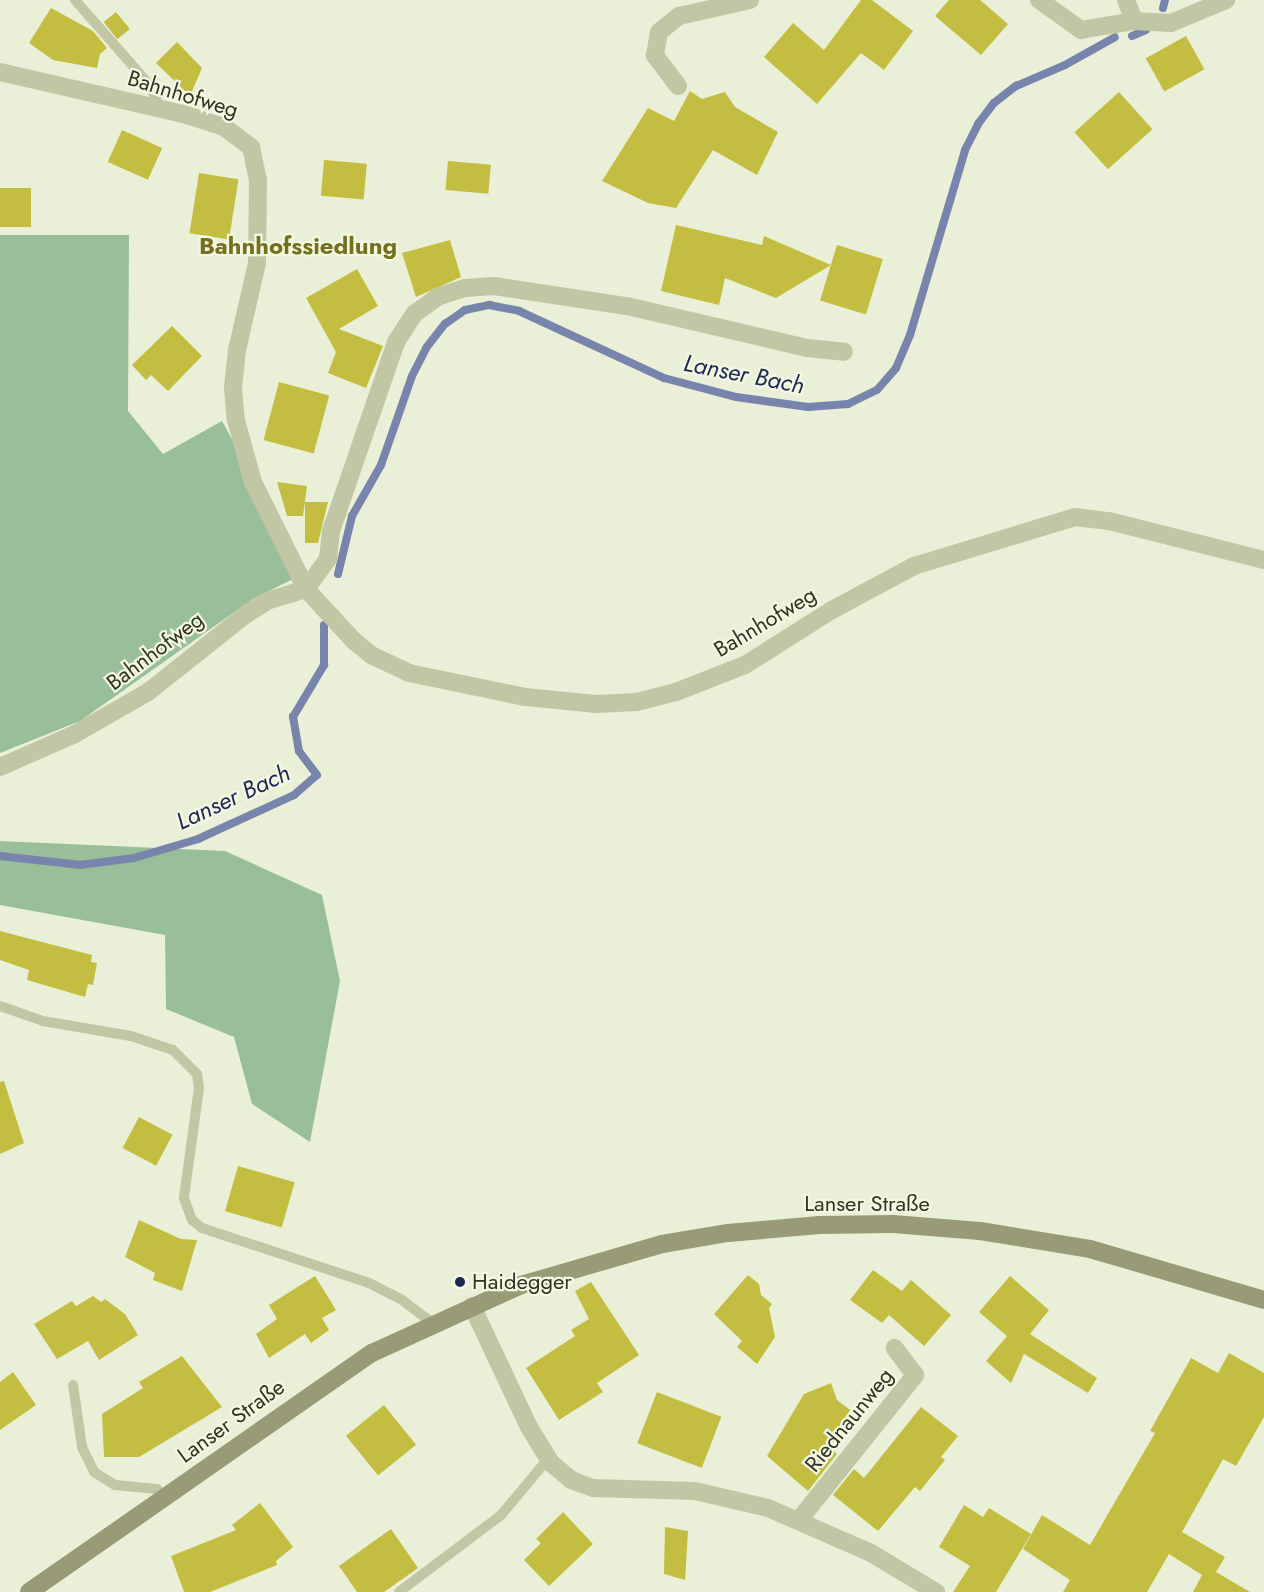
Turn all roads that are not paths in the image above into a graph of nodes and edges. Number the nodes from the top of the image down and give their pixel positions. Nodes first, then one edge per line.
1 (75, 0) edge
2 (750, 0) edge
3 (1039, 0) edge
4 (1126, 0) edge
5 (1226, 0) edge
6 (1134, 21) junction
7 (0, 72) edge
8 (678, 86) dead end
9 (160, 108) junction
10 (844, 352) dead end
11 (1264, 560) edge
12 (306, 589) junction
13 (0, 767) edge
14 (0, 1006) edge
15 (1264, 1300) edge
16 (472, 1306) junction
17 (434, 1324) junction
18 (895, 1348) dead end
19 (73, 1385) dead end
20 (548, 1459) junction
21 (166, 1498) junction
22 (799, 1520) junction
23 (29, 1592) edge
24 (399, 1592) edge
25 (936, 1592) edge

1 - 9 lane
2 - 8 street
3 - 6 street
4 - 6 street
5 - 6 street
7 - 9 street, Bahnhofweg
9 - 12 street, Bahnhofweg
10 - 12 street
11 - 12 street, Bahnhofweg
12 - 13 street, Bahnhofweg
14 - 17 lane
15 - 16 main road, Lanser Straße
16 - 17 main road, Lanser Straße
16 - 20 street
17 - 21 main road, Lanser Straße
18 - 22 street, Riednaunweg
19 - 21 lane
20 - 22 street
20 - 24 lane
21 - 23 main road, Lanser Straße
22 - 25 street

